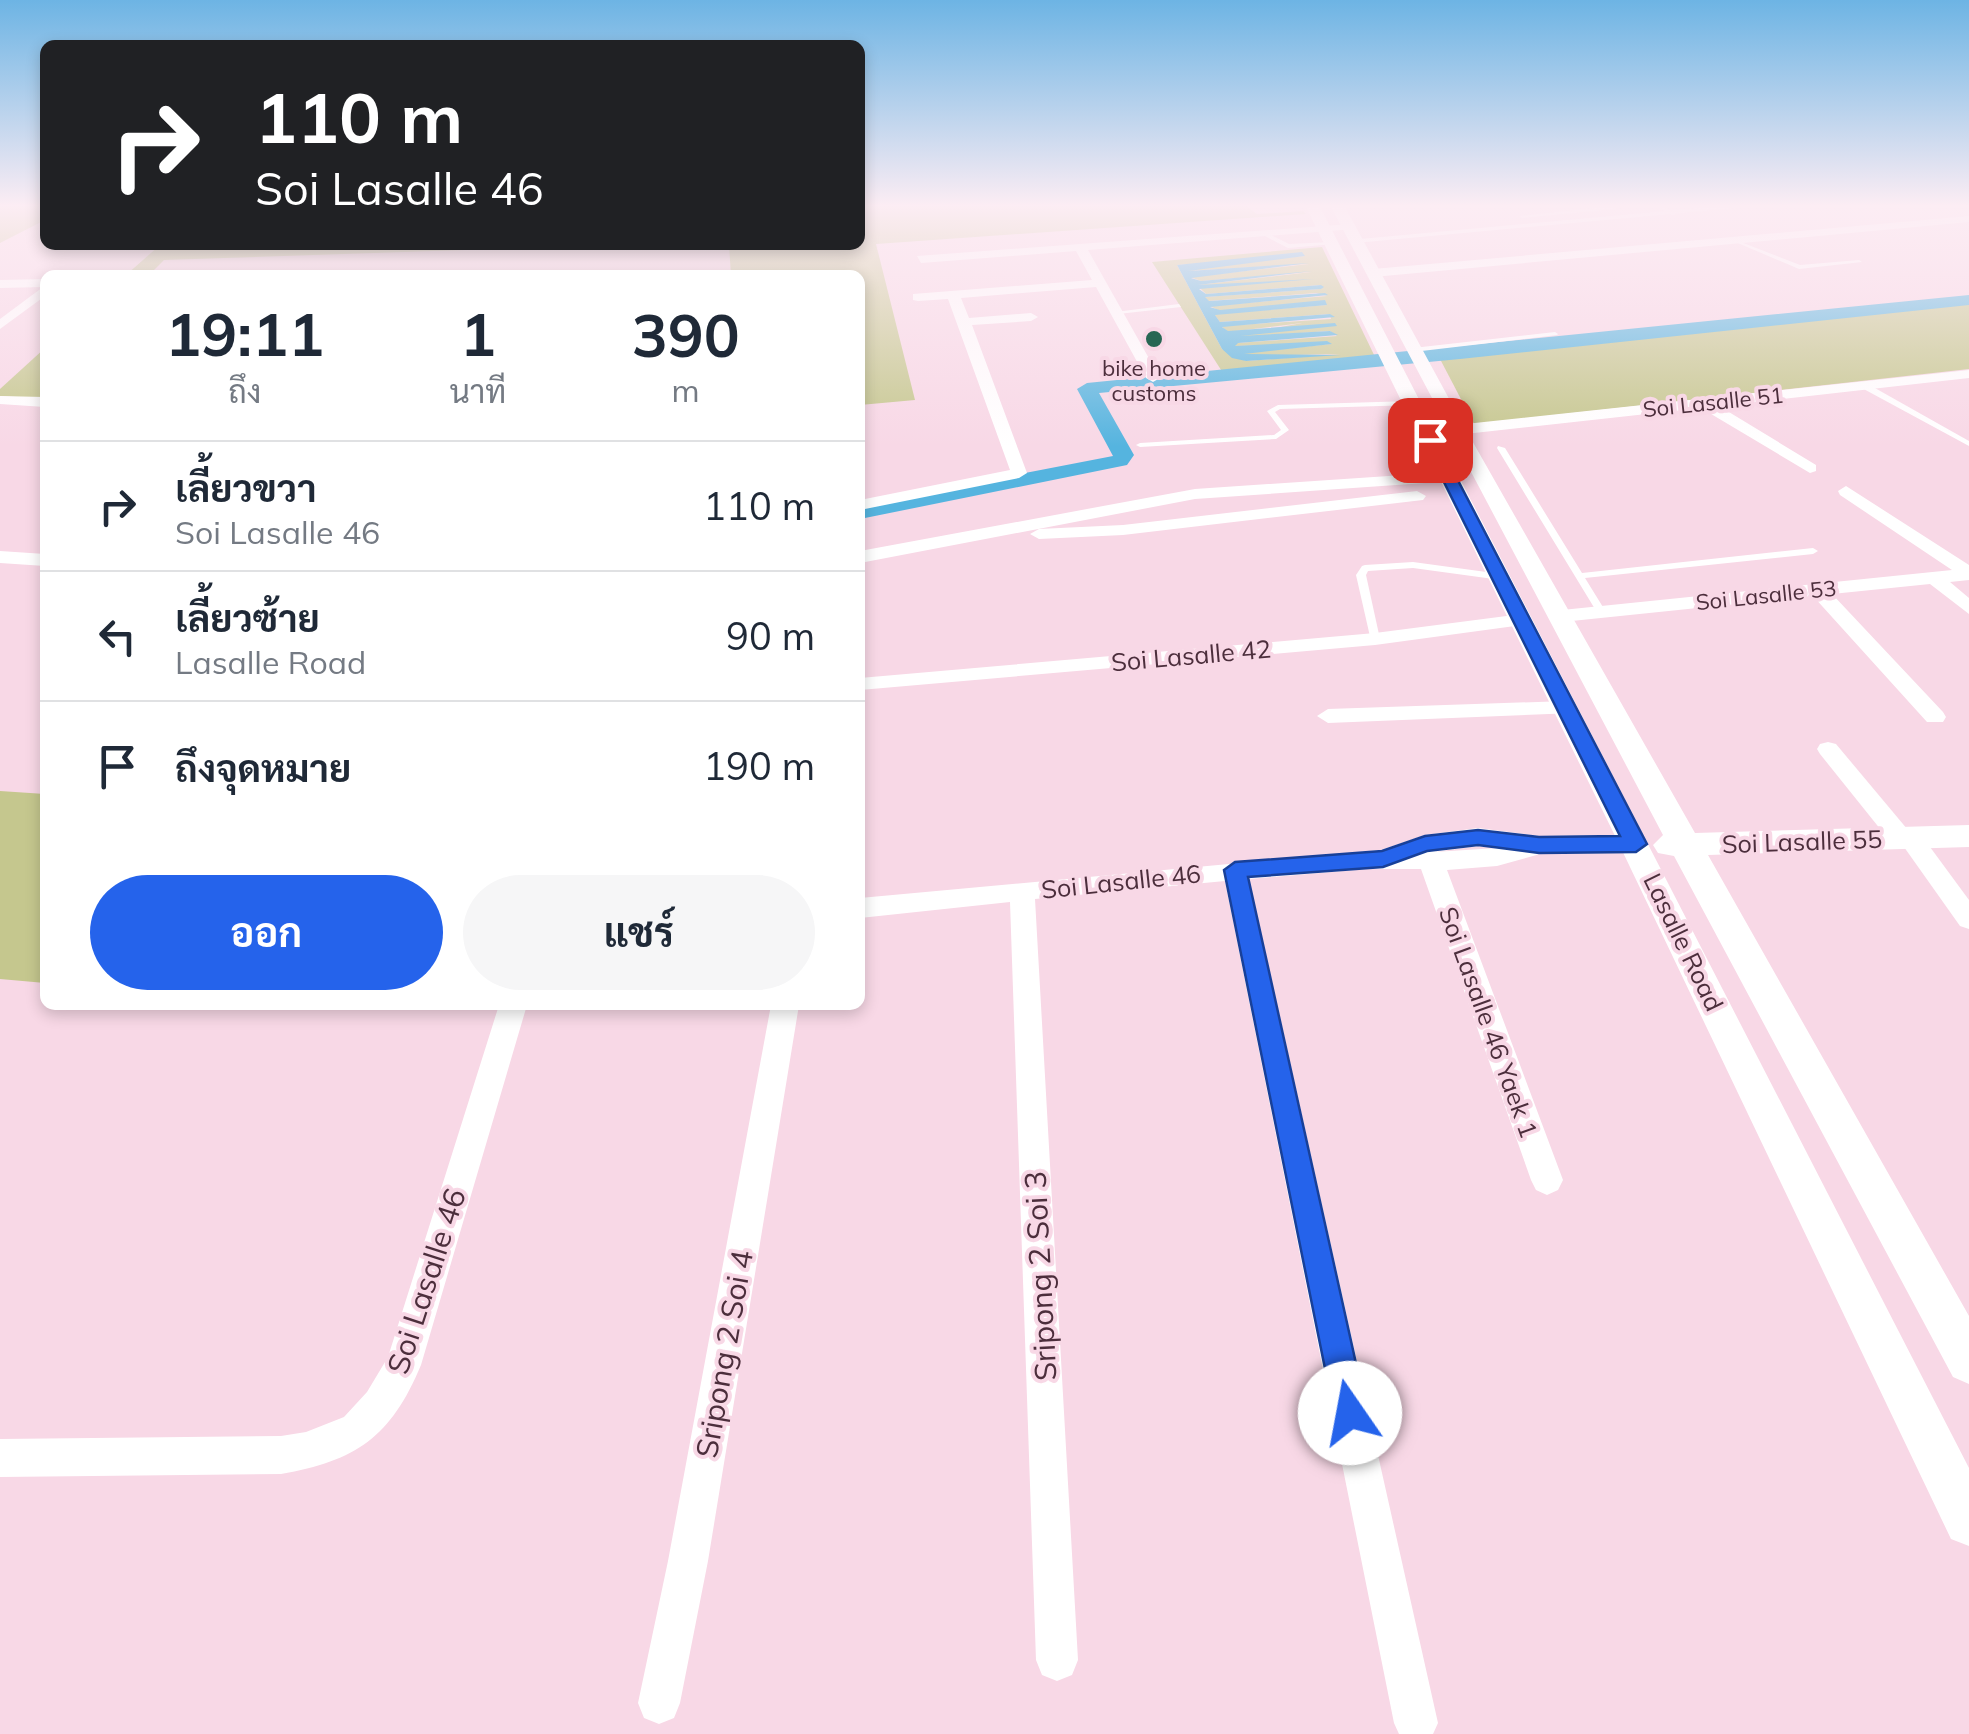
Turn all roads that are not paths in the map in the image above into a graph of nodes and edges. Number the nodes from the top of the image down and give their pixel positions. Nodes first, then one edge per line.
1 (1064, 286) edge
2 (1105, 286) edge
3 (1353, 286) edge
4 (1380, 286) edge
5 (40, 291) edge
6 (953, 294) junction
7 (918, 297) dead end
8 (1179, 306) dead end
9 (1118, 312) junction
10 (1031, 316) dead end
11 (964, 322) junction
12 (0, 324) edge
13 (1555, 334) dead end
14 (1413, 350) junction
15 (1969, 374) edge
16 (1153, 378) dead end
17 (1864, 385) junction
18 (0, 400) edge
19 (40, 402) edge
20 (1411, 403) junction
21 (1704, 403) junction
22 (1456, 430) junction
23 (1969, 444) edge
24 (1140, 445) dead end
25 (1501, 448) dead end
26 (1810, 468) dead end
27 (1452, 485) junction
28 (1272, 490) junction
29 (1846, 491) dead end
30 (865, 504) edge
31 (1288, 510) junction
32 (972, 536) junction
33 (1813, 551) dead end
34 (0, 556) edge
35 (865, 556) edge
36 (40, 560) edge
37 (1969, 574) edge
38 (1579, 576) junction
39 (1501, 577) junction
40 (1935, 578) junction
41 (1818, 590) junction
42 (1969, 608) edge
43 (1601, 612) junction
44 (1562, 616) junction
45 (1522, 620) junction
46 (1375, 638) junction
47 (865, 684) edge
48 (1566, 708) junction
49 (1328, 716) dead end
50 (1935, 717) dead end
51 (1828, 749) dead end
52 (1969, 836) edge
53 (1906, 838) junction
54 (1636, 844) junction
55 (1539, 845) junction
56 (1686, 845) junction
57 (1383, 859) junction
58 (1432, 864) junction
59 (1235, 870) junction
60 (1022, 891) junction
61 (865, 907) edge
62 (1969, 919) edge
63 (511, 1010) edge
64 (784, 1010) edge
65 (1547, 1180) dead end
66 (1969, 1361) edge
67 (0, 1458) edge
68 (1969, 1521) edge
69 (1058, 1660) dead end
70 (659, 1703) dead end
71 (1416, 1723) dead end

1 - 6 street
2 - 9 street
3 - 20 street, Lasalle Road
4 - 14 street, Lasalle Road
5 - 12 street
6 - 7 street
6 - 11 street
8 - 9 lane
9 - 16 street
10 - 11 street
11 - 30 street
13 - 14 lane
14 - 22 street, Lasalle Road
15 - 17 street, Soi Lasalle 51
17 - 21 street, Soi Lasalle 51
17 - 23 lane
18 - 19 street
20 - 24 lane
20 - 27 street, Lasalle Road
21 - 22 street, Soi Lasalle 51
21 - 26 street
22 - 44 street, Lasalle Road
25 - 38 lane
27 - 28 street
27 - 31 street
27 - 39 street, Lasalle Road
28 - 31 street
28 - 32 street
29 - 37 street
31 - 32 street
32 - 35 street
33 - 38 lane
34 - 36 street
37 - 40 street, Soi Lasalle 53
38 - 43 lane
39 - 45 street, Lasalle Road
39 - 46 lane
40 - 41 street, Soi Lasalle 53
40 - 42 street
41 - 43 street, Soi Lasalle 53
41 - 50 street
43 - 44 street, Soi Lasalle 53
44 - 56 street, Lasalle Road
45 - 46 street, Soi Lasalle 42
45 - 48 street, Lasalle Road
46 - 47 street, Soi Lasalle 42
48 - 49 street
48 - 54 street, Lasalle Road
51 - 53 street
52 - 53 street, Soi Lasalle 55
53 - 56 street, Soi Lasalle 55
53 - 62 street
54 - 55 street, Soi Lasalle 46
54 - 56 street, Soi Lasalle 55
54 - 68 street, Lasalle Road
55 - 57 street, Soi Lasalle 46
55 - 58 street, Soi Lasalle 46
56 - 66 street, Lasalle Road
57 - 58 street, Soi Lasalle 46
57 - 59 street, Soi Lasalle 46
58 - 65 street, Soi Lasalle 46 Yaek 1
59 - 60 street, Soi Lasalle 46
59 - 71 street
60 - 61 street, Soi Lasalle 46
60 - 69 street, Sripong 2 Soi 3
63 - 67 street, Soi Lasalle 46
64 - 70 street, Sripong 2 Soi 4

